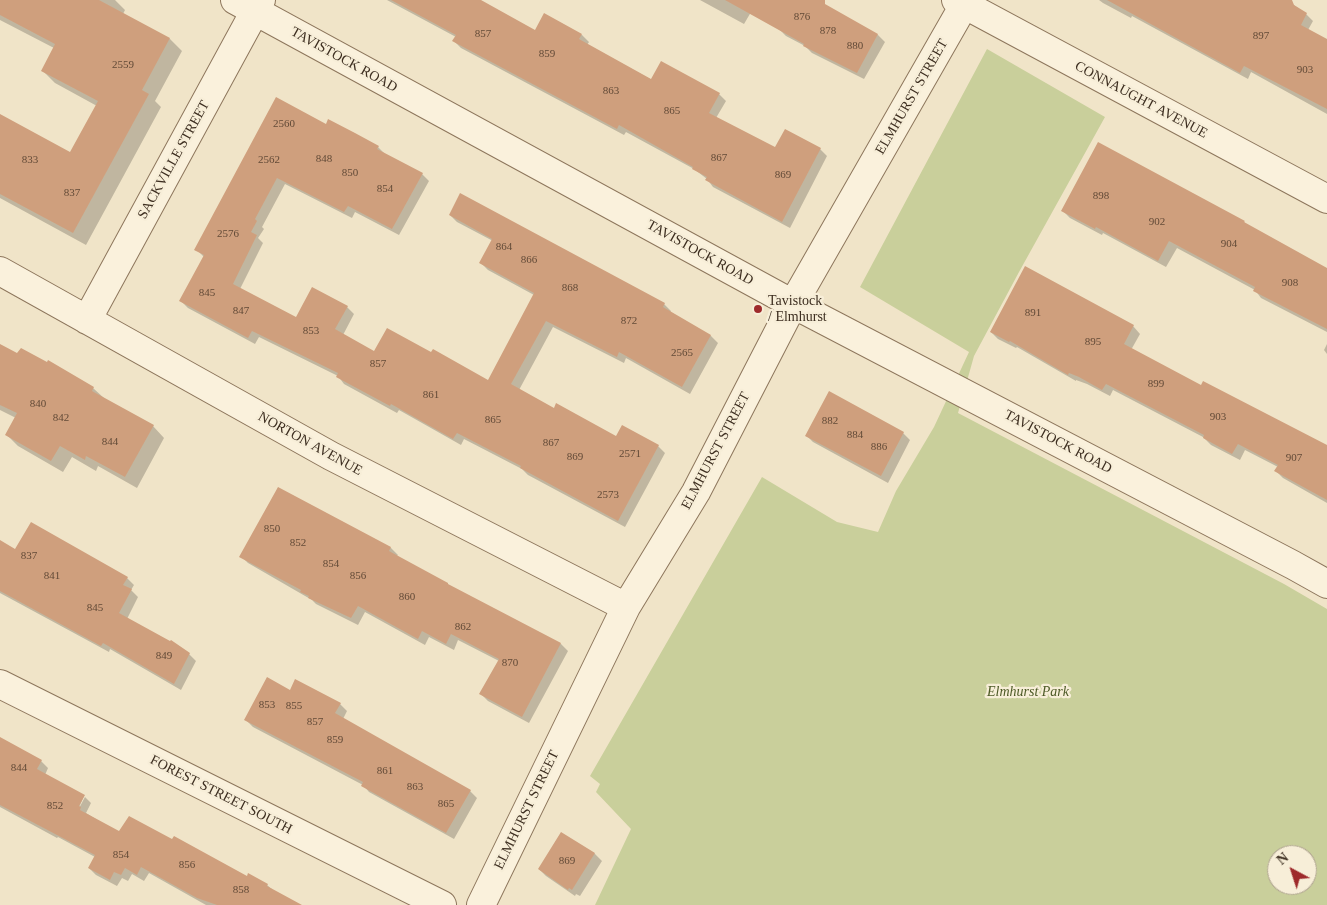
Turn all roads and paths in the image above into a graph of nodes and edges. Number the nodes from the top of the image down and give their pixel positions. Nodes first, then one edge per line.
1 (960, 3) edge
2 (250, 4) edge
3 (1327, 199) edge
4 (0, 271) edge
5 (793, 304) junction
6 (87, 320) junction
7 (1327, 584) edge
8 (626, 607) junction
9 (0, 684) edge
10 (442, 905) edge
11 (481, 905) edge

1 - 3 street, CONNAUGHT AVENUE
1 - 5 street, ELMHURST STREET
2 - 5 street, TAVISTOCK ROAD
2 - 6 street, SACKVILLE STREET
4 - 6 street, NORTON AVENUE
5 - 7 street, TAVISTOCK ROAD
5 - 8 street, ELMHURST STREET
6 - 8 street, NORTON AVENUE
8 - 11 street, ELMHURST STREET
9 - 10 street, FOREST STREET SOUTH

